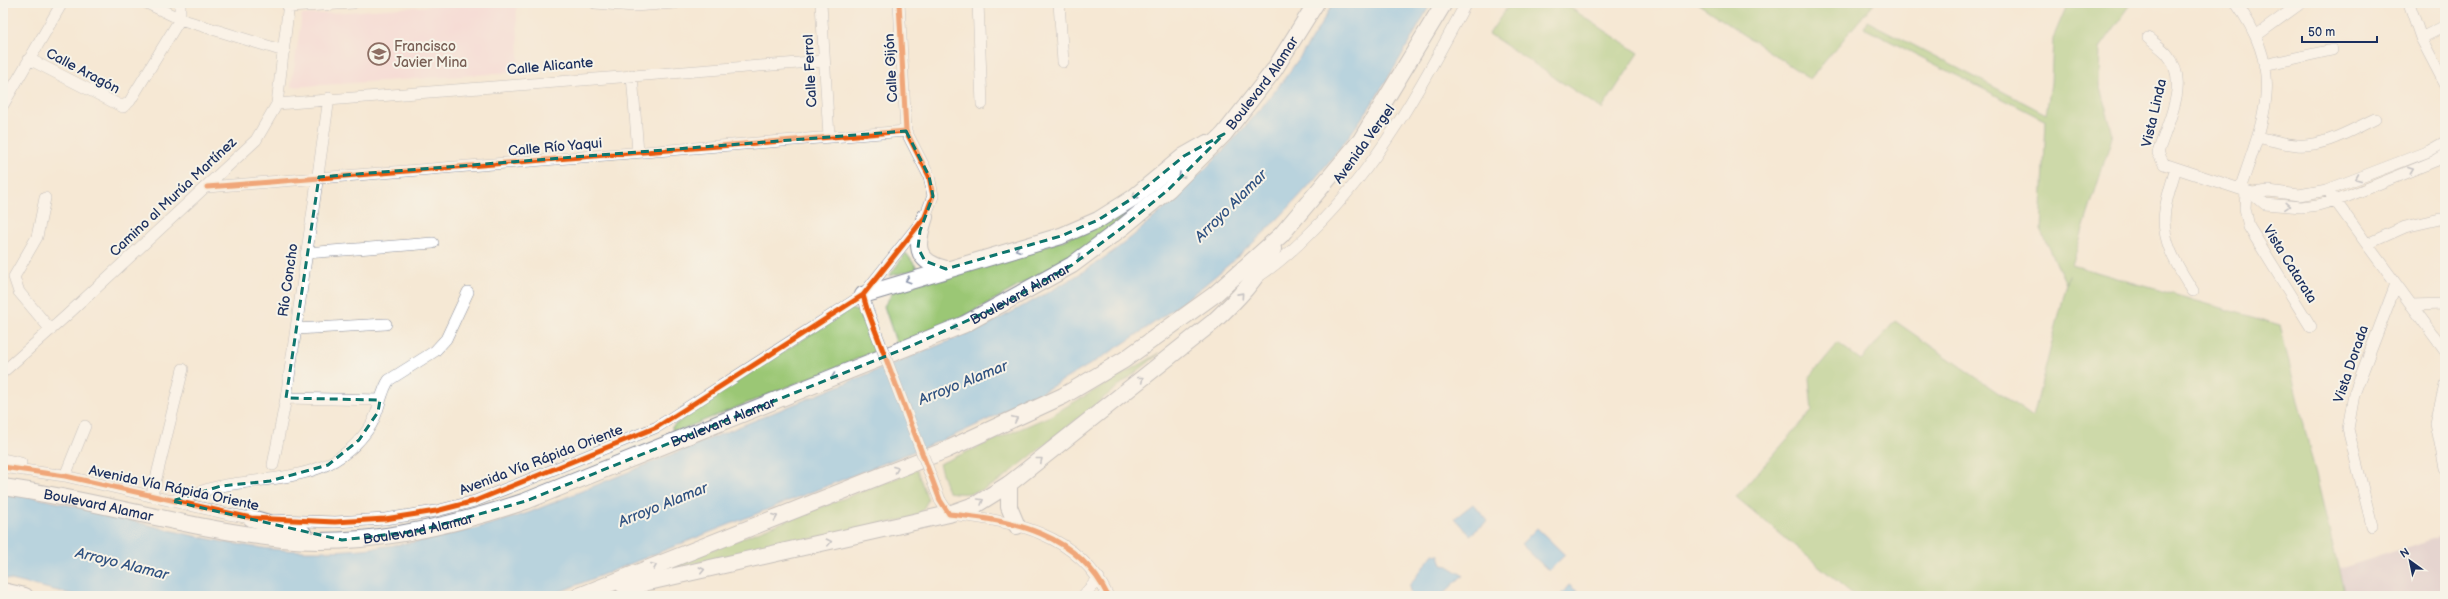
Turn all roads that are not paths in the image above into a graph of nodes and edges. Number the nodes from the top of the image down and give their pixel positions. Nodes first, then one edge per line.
1 (62, 3) edge
2 (147, 3) edge
3 (180, 3) edge
4 (353, 3) edge
5 (595, 3) edge
6 (675, 3) edge
7 (821, 3) edge
8 (899, 3) edge
9 (978, 3) edge
10 (1059, 3) edge
11 (1316, 3) edge
12 (1444, 3) edge
13 (1466, 3) edge
14 (2236, 3) edge
15 (2301, 3) edge
16 (2409, 3) edge
17 (633, 4) edge
18 (289, 5) edge
19 (180, 18) junction
20 (2445, 26) edge
21 (2257, 35) junction
22 (2148, 38) dead end
23 (2421, 38) junction
24 (2332, 50) dead end
25 (284, 51) junction
26 (30, 59) junction
27 (824, 61) junction
28 (1064, 62) dead end
29 (2264, 65) junction
30 (632, 75) junction
31 (2445, 84) edge
32 (329, 98) junction
33 (278, 104) junction
34 (982, 104) dead end
35 (3, 105) edge
36 (2376, 119) dead end
37 (906, 131) junction
38 (1224, 134) junction
39 (829, 137) junction
40 (2258, 137) junction
41 (2445, 142) edge
42 (638, 152) junction
43 (2445, 155) edge
44 (2390, 165) junction
45 (2176, 168) junction
46 (2394, 176) junction
47 (319, 177) junction
48 (207, 187) junction
49 (2327, 190) junction
50 (2246, 191) junction
51 (45, 198) dead end
52 (2334, 201) junction
53 (925, 217) junction
54 (2440, 219) dead end
55 (1281, 235) junction
56 (433, 243) dead end
57 (2367, 244) junction
58 (306, 253) junction
59 (946, 269) junction
60 (1257, 278) junction
61 (2396, 284) junction
62 (2193, 291) dead end
63 (468, 292) dead end
64 (865, 302) junction
65 (2445, 304) edge
66 (2411, 305) junction
67 (386, 324) dead end
68 (2311, 327) dead end
69 (296, 329) junction
70 (51, 330) junction
71 (2445, 351) edge
72 (183, 369) dead end
73 (3, 372) edge
74 (2445, 385) edge
75 (286, 398) junction
76 (380, 400) junction
77 (85, 426) dead end
78 (3, 459) edge
79 (273, 465) dead end
80 (3, 467) edge
81 (2445, 468) edge
82 (65, 476) junction
83 (1009, 484) junction
84 (3, 487) edge
85 (152, 495) junction
86 (172, 501) junction
87 (949, 514) junction
88 (251, 518) junction
89 (1017, 526) junction
90 (2372, 526) dead end
91 (342, 540) junction
92 (1099, 578) junction
93 (653, 581) junction
94 (595, 590) junction
95 (3, 591) edge
96 (24, 596) edge
97 (579, 596) edge
98 (626, 596) edge
99 (1084, 596) edge
100 (1108, 596) edge

1 - 26 street
2 - 19 street
3 - 19 street
4 - 18 street
5 - 17 street
6 - 17 street
7 - 27 street, Calle Ferrol
8 - 37 street, Calle Gijón
9 - 34 street
10 - 28 street
11 - 38 highway, Boulevard Alamar
12 - 55 highway
13 - 60 street, Avenida Vergel
14 - 21 street
15 - 21 street
16 - 23 street
18 - 25 street, Camino al Murúa Martínez
19 - 25 street
19 - 26 street, Calle Aragón
20 - 23 street
21 - 29 street, Vista Catarata
22 - 45 street, Vista Linda
23 - 31 street
24 - 29 street
25 - 33 street, Camino al Murúa Martínez
26 - 35 street
27 - 30 street, Calle Alicante
27 - 39 street, Calle Ferrol
29 - 40 street, Vista Catarata
30 - 32 street, Calle Alicante
30 - 42 street
32 - 33 street, Calle Alicante
32 - 47 street, Río Concho
33 - 48 street, Camino al Murúa Martínez
36 - 40 street
37 - 39 street, Calle Río Yaqui
37 - 53 street, Avenida Vía Rápida Oriente
38 -> 59 highway
38 -> 91 highway, Boulevard Alamar
39 - 42 street, Calle Río Yaqui
40 - 50 street, Vista Catarata
41 - 44 street
42 - 47 street, Calle Río Yaqui
46 -> 43 street
44 - 46 street
44 -> 49 street
45 - 50 street
45 - 62 street
46 - 52 street
47 - 48 street, Calle Río Yaqui
47 - 58 street, Río Concho
48 - 70 street, Camino al Murúa Martínez
49 - 50 street
49 - 52 street
50 -> 52 street
50 - 68 street, Vista Catarata
51 - 70 street
52 - 57 street
53 - 59 highway
53 - 64 street, Avenida Vía Rápida Oriente
54 - 57 street
55 - 60 highway
94 -> 55 highway
56 - 58 street
57 - 61 street
58 - 69 street, Río Concho
59 -> 64 highway
83 -> 60 highway
61 - 66 street
61 - 90 street, Vista Dorada
63 - 76 street
64 - 87 street, bridge
64 - 88 street, Avenida Vía Rápida Oriente
65 - 66 street
66 - 71 street
67 - 69 street
69 - 75 street, Río Concho
70 - 73 street, Camino al Murúa Martínez
72 - 85 street
74 - 81 street
75 - 76 street
75 - 79 street, Río Concho
76 - 86 street
77 - 82 street
78 - 82 street
80 - 82 street, Avenida Vía Rápida Oriente
82 - 85 street, Avenida Vía Rápida Oriente
87 -> 83 highway
83 - 89 highway
84 - 91 highway, Boulevard Alamar
85 - 86 street, Avenida Vía Rápida Oriente
86 - 88 street, Avenida Vía Rápida Oriente
87 - 89 street
93 -> 87 highway
88 - 91 highway
89 - 92 street
92 - 99 street
92 - 100 street
93 - 94 highway
93 - 98 street
94 - 97 highway
95 - 96 highway

